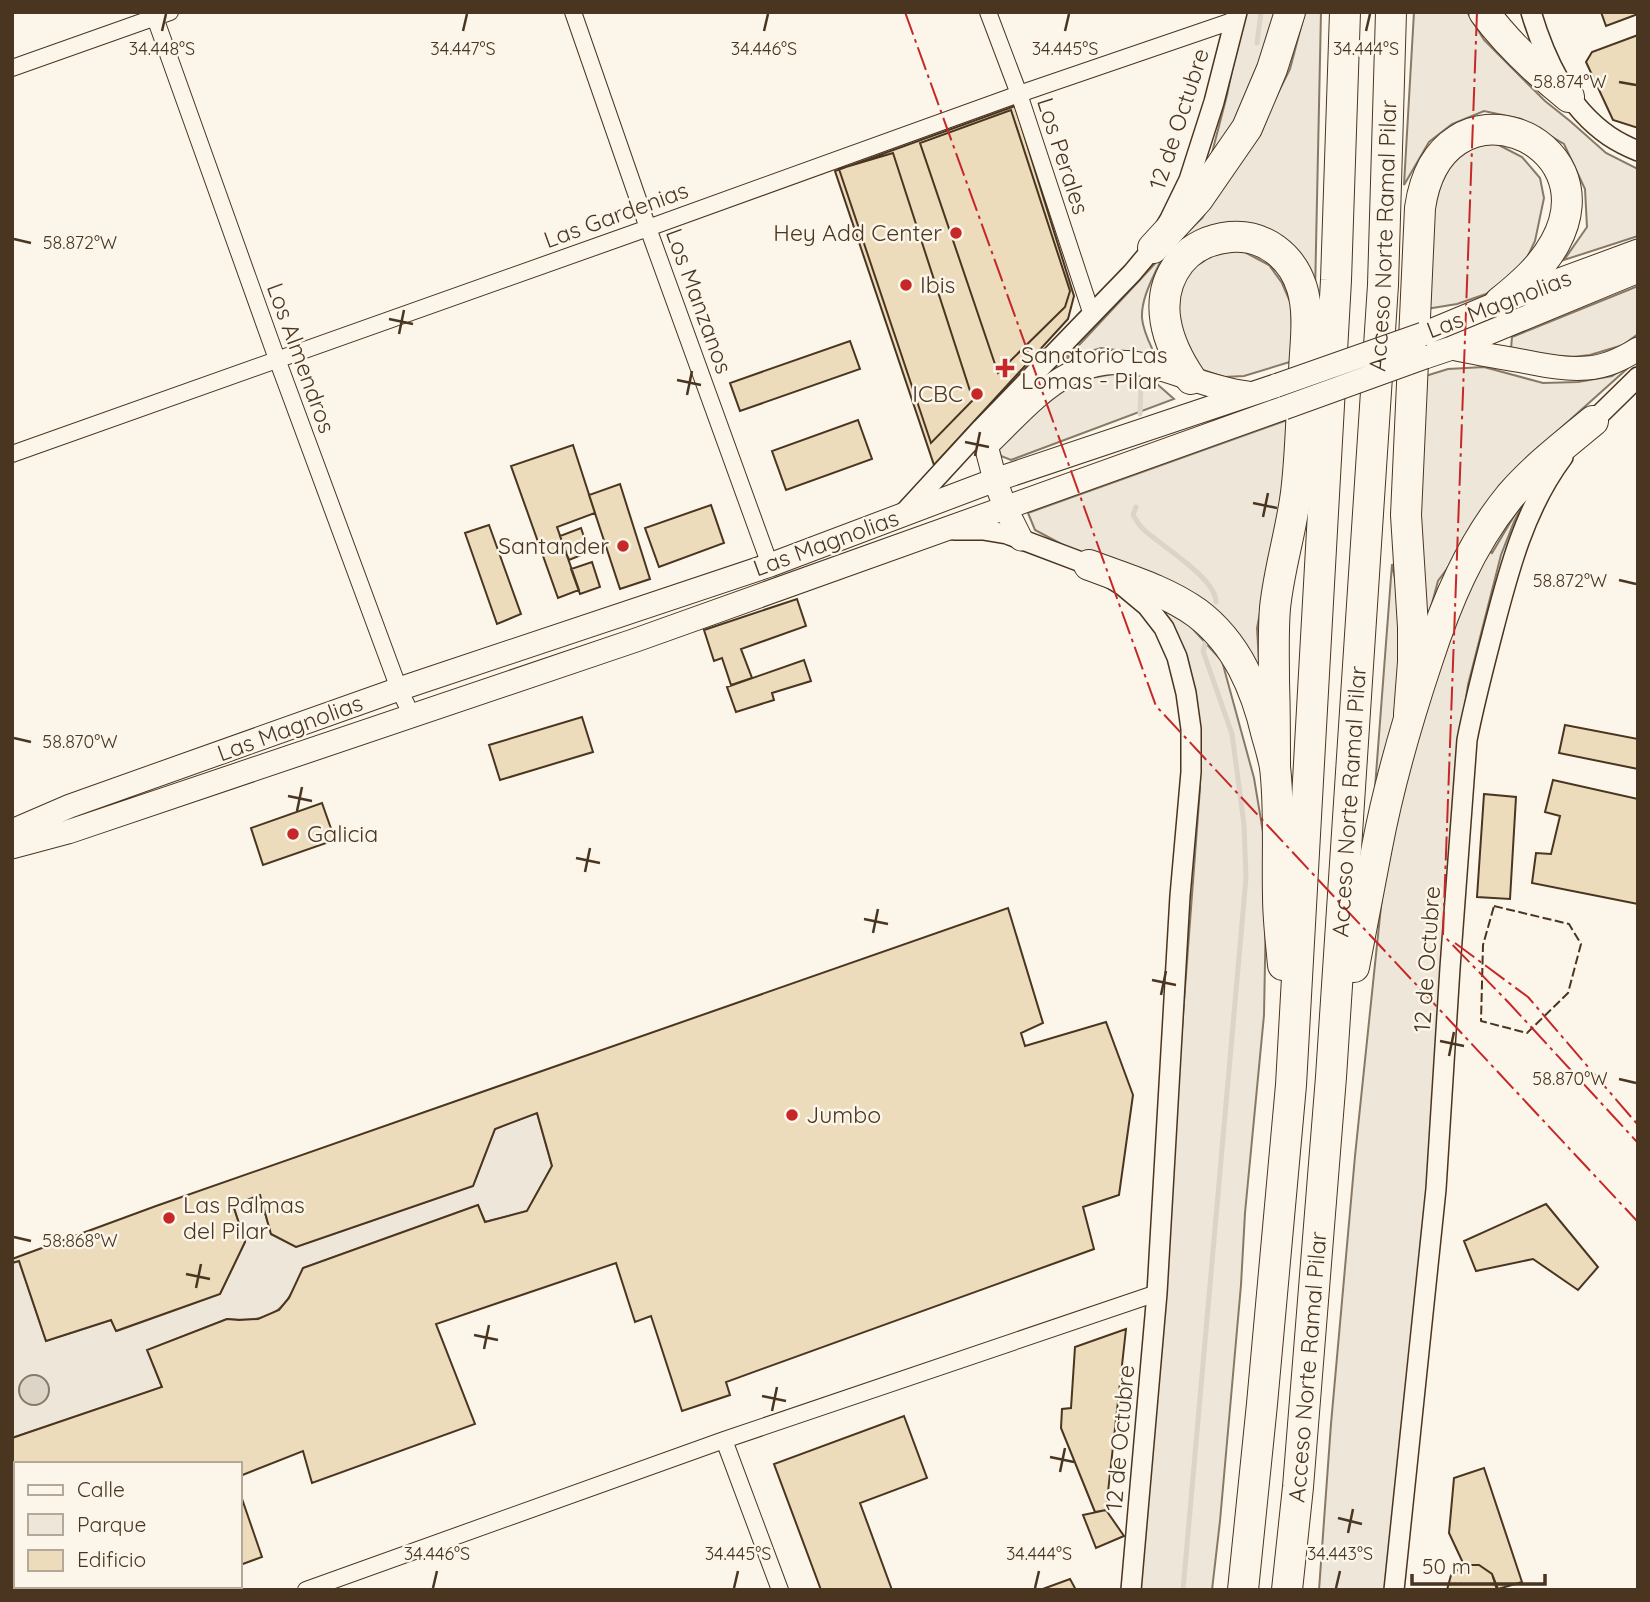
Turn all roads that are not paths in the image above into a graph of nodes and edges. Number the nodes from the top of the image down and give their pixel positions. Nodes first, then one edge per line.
1 (573, 12) edge
2 (988, 12) edge
3 (1290, 12) edge
4 (1345, 12) edge
5 (1391, 12) edge
6 (1484, 12) edge
7 (1531, 12) edge
8 (159, 14) edge
9 (1236, 16) edge
10 (12, 68) edge
11 (1019, 94) junction
12 (1569, 97) junction
13 (1638, 151) edge
14 (648, 228) junction
15 (1153, 248) junction
16 (1638, 251) edge
17 (1638, 271) edge
18 (1500, 302) junction
19 (1092, 315) junction
20 (1424, 346) junction
21 (1452, 348) junction
22 (1638, 349) edge
23 (277, 359) junction
24 (1638, 377) edge
25 (1191, 379) junction
26 (1251, 393) junction
27 (1593, 421) junction
28 (984, 437) junction
29 (12, 454) edge
30 (995, 480) junction
31 (1004, 507) junction
32 (903, 514) junction
33 (939, 531) junction
34 (1021, 539) junction
35 (769, 565) junction
36 (1089, 565) junction
37 (399, 689) junction
38 (1409, 715) junction
39 (412, 716) junction
40 (1275, 766) junction
41 (12, 831) edge
42 (12, 847) edge
43 (1331, 1077) junction
44 (1291, 1086) junction
45 (1157, 1293) junction
46 (1262, 1404) junction
47 (724, 1440) junction
48 (1298, 1487) junction
49 (306, 1590) edge
50 (780, 1590) edge
51 (1131, 1590) edge
52 (1229, 1590) edge
53 (1243, 1590) edge
54 (1287, 1590) edge
55 (1302, 1590) edge
56 (1394, 1590) edge

1 - 14 street, Los Manzanos
2 - 11 street, Los Perales
3 - 15 highway
4 - 44 highway, Acceso Norte Ramal Pilar
5 - 43 highway, Acceso Norte Ramal Pilar
6 - 12 highway
7 - 12 street
8 - 10 street
8 - 23 street, Los Almendros
9 - 11 street, Las Gardenias
9 - 15 street, 12 de Octubre
11 - 14 street, Las Gardenias
11 - 19 street, Los Perales
12 - 13 street
14 - 23 street, Las Gardenias
14 - 35 street, Los Manzanos
15 - 19 street, 12 de Octubre
16 - 18 main road, Las Magnolias
17 - 21 main road, Las Magnolias
18 - 20 main road, Las Magnolias
18 - 38 highway
19 - 28 street, 12 de Octubre
20 - 21 main road, Las Magnolias
20 - 26 main road, Las Magnolias, bridge
20 - 31 main road, Las Magnolias, bridge
21 - 22 main road
23 - 29 street, Las Gardenias
23 - 37 street, Los Almendros
24 - 27 street, 12 de Octubre
25 - 26 main road
25 - 28 main road
25 - 40 highway
26 - 30 main road, Las Magnolias
27 - 38 highway
27 - 56 street, 12 de Octubre
28 - 30 main road
28 - 32 street, 12 de Octubre
30 - 31 main road
30 - 32 main road, Las Magnolias
31 - 33 main road, Las Magnolias
31 - 34 main road
32 - 35 main road, Las Magnolias
33 - 34 street, 12 de Octubre
33 - 39 main road, Las Magnolias
34 - 36 street, 12 de Octubre
35 - 37 main road, Las Magnolias
36 - 40 highway
36 - 45 street, 12 de Octubre
37 - 39 street, Los Almendros
37 - 41 main road, Las Magnolias
38 - 43 highway
39 - 42 main road, Las Magnolias
40 - 44 highway
43 - 48 highway, Acceso Norte Ramal Pilar
44 - 46 highway, Acceso Norte Ramal Pilar
45 - 47 street
45 - 51 street, 12 de Octubre
46 - 52 highway
46 - 53 highway, Acceso Norte Ramal Pilar
47 - 49 street
47 - 50 street
48 - 54 highway, Acceso Norte Ramal Pilar
48 - 55 highway

